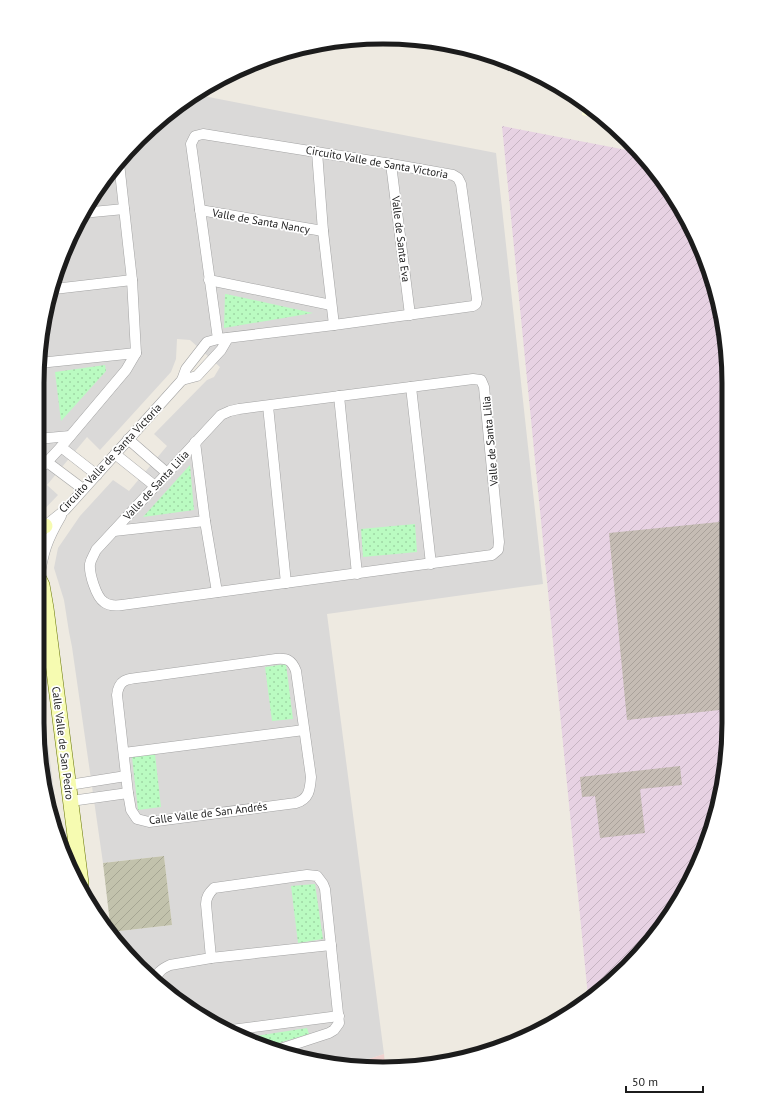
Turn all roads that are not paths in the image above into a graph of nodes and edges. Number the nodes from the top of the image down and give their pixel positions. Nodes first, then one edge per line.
1 (317, 152) junction
2 (391, 164) junction
3 (120, 170) edge
4 (124, 209) junction
5 (200, 210) junction
6 (89, 213) edge
7 (323, 231) junction
8 (132, 280) junction
9 (209, 280) junction
10 (58, 289) edge
11 (331, 305) junction
12 (410, 315) junction
13 (334, 325) junction
14 (223, 338) junction
15 (136, 353) junction
16 (45, 362) edge
17 (182, 380) junction
18 (411, 387) junction
19 (339, 396) junction
20 (268, 406) junction
21 (70, 436) junction
22 (44, 438) edge
23 (128, 439) junction
24 (196, 442) junction
25 (61, 447) junction
26 (115, 454) junction
27 (47, 462) junction
28 (44, 465) edge
29 (167, 473) junction
30 (97, 475) junction
31 (155, 486) junction
32 (83, 489) junction
33 (65, 510) junction
34 (205, 521) junction
35 (44, 527) edge
36 (114, 531) junction
37 (44, 552) edge
38 (431, 564) junction
39 (357, 574) junction
40 (286, 583) junction
41 (216, 592) junction
42 (44, 596) edge
43 (304, 730) junction
44 (124, 753) junction
45 (126, 776) junction
46 (69, 785) junction
47 (128, 793) junction
48 (71, 801) junction
49 (73, 856) edge
50 (76, 867) edge
51 (331, 945) junction
52 (212, 958) junction
53 (157, 976) edge
54 (339, 1016) junction
55 (238, 1029) edge
56 (286, 1047) edge

1 - 2 street, Circuito Valle de Santa Victoria
1 - 5 street, Circuito Valle de Santa Victoria
1 - 7 street
2 - 12 street, Valle de Santa Eva
2 - 12 street, Circuito Valle de Santa Victoria
3 - 4 street
4 - 6 street
4 - 8 street
5 - 7 street, Valle de Santa Nancy
5 - 9 street, Circuito Valle de Santa Victoria
7 - 11 street
8 - 10 street
8 - 15 street
9 - 11 street
9 - 14 street, Circuito Valle de Santa Victoria
11 - 13 street
12 - 13 street, Circuito Valle de Santa Victoria
13 - 14 street, Circuito Valle de Santa Victoria
14 - 17 street, Circuito Valle de Santa Victoria
14 - 17 street, Circuito Valle de Santa Victoria
15 - 16 street
15 - 21 street
17 - 23 street, Circuito Valle de Santa Victoria
18 - 19 street, Valle de Santa Lilia
18 - 38 street
18 - 38 street, Valle de Santa Lilia
19 - 20 street, Valle de Santa Lilia
19 - 39 street
20 - 24 street, Valle de Santa Lilia
20 - 40 street
21 - 22 street
21 - 25 street
23 - 26 street, Circuito Valle de Santa Victoria
23 - 29 street
24 - 29 street, Valle de Santa Lilia
24 - 34 street
25 - 27 street
25 - 30 street
26 - 30 street, Circuito Valle de Santa Victoria
26 - 31 street
27 - 28 street
27 - 32 street
29 - 31 street, Valle de Santa Lilia
30 - 32 street, Circuito Valle de Santa Victoria
31 - 36 street, Valle de Santa Lilia
32 - 33 street, Circuito Valle de Santa Victoria
33 - 35 street, Circuito Valle de Santa Victoria
33 - 37 street, Calle Valle de San Pedro
34 - 36 street
34 - 41 street
36 - 41 street, Valle de Santa Lilia
38 - 39 street, Valle de Santa Lilia
39 - 40 street, Valle de Santa Lilia
40 - 41 street, Valle de Santa Lilia
42 - 46 street, Calle Valle de San Pedro
43 - 44 street
43 - 44 street, Calle Valle de San Andrés
43 - 47 street, Calle Valle de San Andrés
44 - 45 street, Calle Valle de San Andrés
45 - 46 street
45 - 47 street, Calle Valle de San Andrés
46 - 48 street, Calle Valle de San Pedro
47 - 48 street
48 - 49 street, Calle Valle de San Pedro
49 - 50 street, Calle Valle de San Pedro
51 - 52 street
51 - 52 street
51 - 54 street
52 - 53 street
54 - 55 street
54 - 56 street

